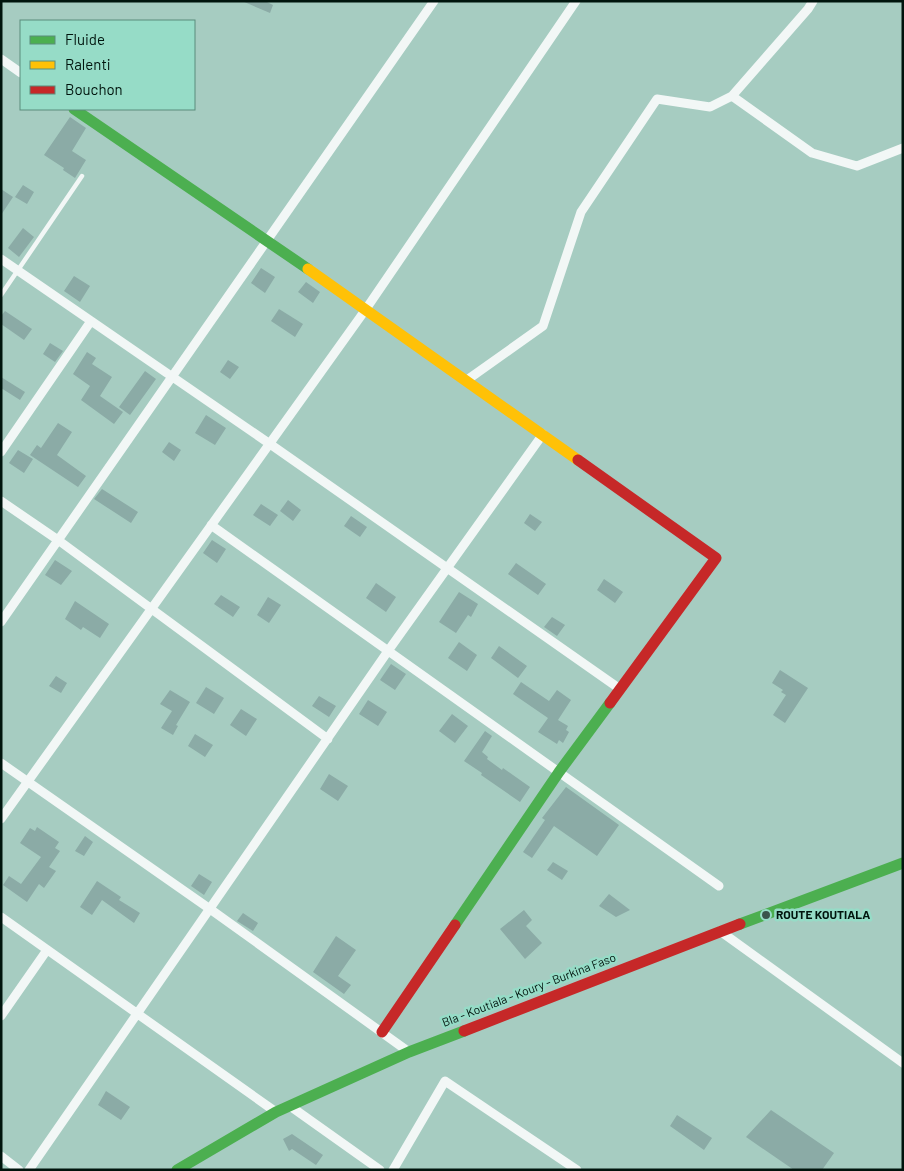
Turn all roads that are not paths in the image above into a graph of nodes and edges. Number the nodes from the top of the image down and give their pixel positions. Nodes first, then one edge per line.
1 (434, 1) edge
2 (576, 1) edge
3 (813, 1) edge
4 (1, 59) edge
5 (20, 72) edge
6 (732, 96) junction
7 (75, 110) edge
8 (903, 148) edge
9 (82, 176) dead end
10 (267, 241) junction
11 (1, 259) edge
12 (18, 270) junction
13 (1, 295) edge
14 (366, 309) junction
15 (92, 321) junction
16 (172, 376) junction
17 (467, 380) junction
18 (543, 434) junction
19 (270, 444) junction
20 (1, 452) edge
21 (1, 501) edge
22 (212, 525) junction
23 (58, 540) junction
24 (447, 568) junction
25 (152, 609) junction
26 (1, 622) edge
27 (388, 650) junction
28 (620, 689) junction
29 (328, 739) junction
30 (1, 763) edge
31 (559, 772) junction
32 (28, 782) junction
33 (1, 819) edge
34 (903, 864) edge
35 (719, 886) dead end
36 (210, 909) junction
37 (1, 917) edge
38 (720, 931) junction
39 (47, 950) junction
40 (138, 1014) junction
41 (1, 1016) edge
42 (382, 1032) junction
43 (409, 1052) junction
44 (903, 1063) edge
45 (290, 1106) junction
46 (276, 1112) junction
47 (1, 1156) edge
48 (19, 1170) edge
49 (29, 1170) edge
50 (177, 1170) edge
51 (380, 1170) edge
52 (393, 1170) edge
53 (577, 1170) edge

1 - 10 street
2 - 14 street
3 - 6 street
4 - 5 street
6 - 8 street
6 - 17 street
7 - 10 street
9 - 12 lane
10 - 14 street
10 - 16 street
11 - 12 street
12 - 13 lane
12 - 15 street
14 - 17 street
14 - 19 street
15 - 16 street
15 - 20 street
16 - 19 street
16 - 23 street
17 - 18 street
18 - 24 street
18 - 28 street
19 - 22 street
19 - 24 street
21 - 23 street
22 - 25 street
22 - 27 street
23 - 25 street
23 - 26 street
24 - 27 street
24 - 28 street
25 - 29 street
25 - 32 street
27 - 29 street
27 - 31 street
28 - 31 street
29 - 36 street
30 - 32 street
31 - 35 street
31 - 42 street
32 - 33 street
32 - 36 street
34 - 38 street, Bla - Koutiala - Koury - Burkina Faso
36 - 40 street
36 - 42 street
37 - 39 street
38 - 43 street, Bla - Koutiala - Koury - Burkina Faso
38 - 44 street
39 - 40 street
39 - 41 street
40 - 46 street
40 - 49 street
42 - 43 street
43 - 45 street, Bla - Koutiala - Koury - Burkina Faso
45 - 46 street, Bla - Koutiala - Koury - Burkina Faso
45 - 51 street
46 - 50 street, Bla - Koutiala - Koury - Burkina Faso
47 - 48 street
52 - 53 street

